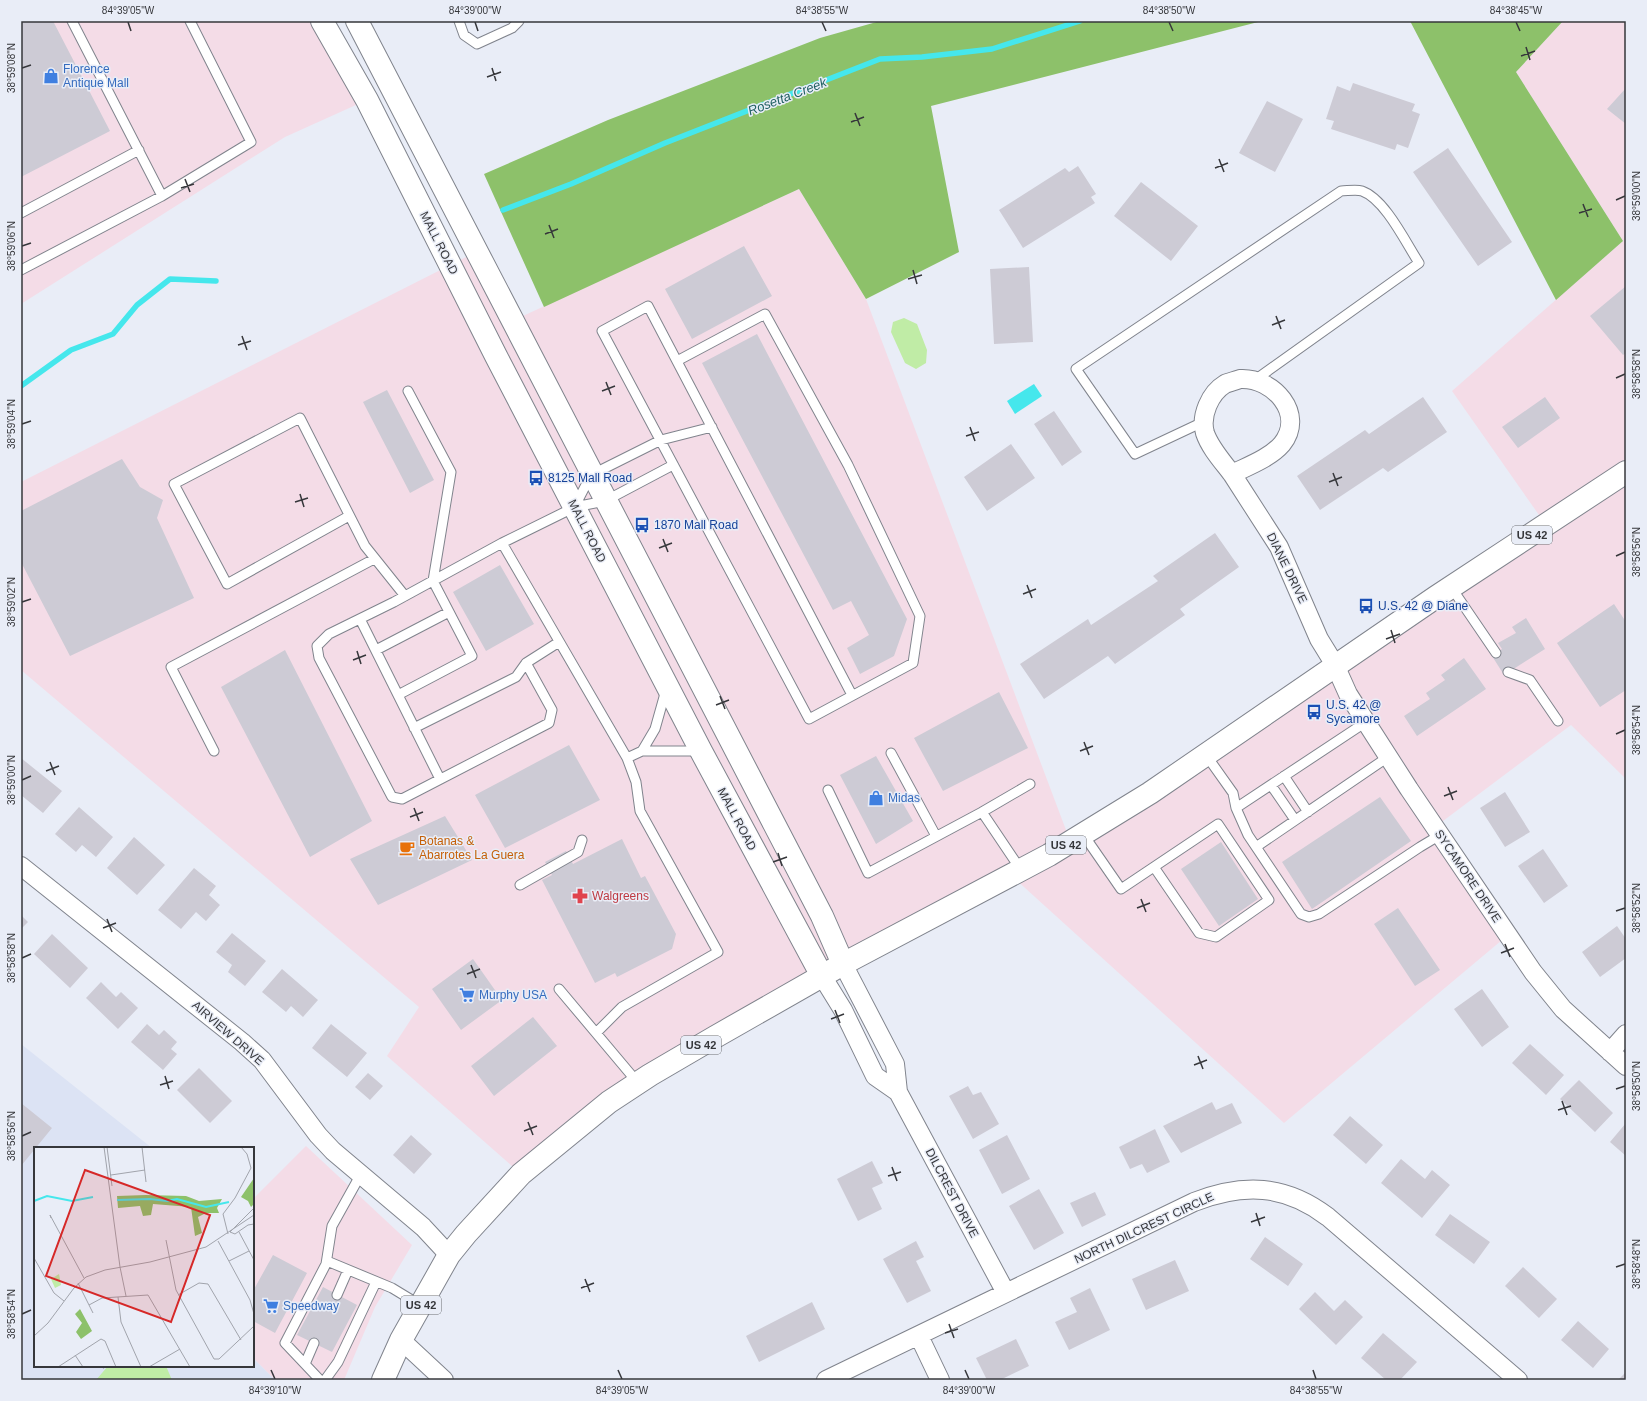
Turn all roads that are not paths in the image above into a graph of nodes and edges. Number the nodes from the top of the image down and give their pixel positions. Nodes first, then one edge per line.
1 (72, 21) edge
2 (190, 21) edge
3 (322, 21) edge
4 (356, 21) edge
5 (459, 21) edge
6 (467, 21) edge
7 (519, 21) edge
8 (528, 21) edge
9 (512, 28) junction
10 (464, 35) junction
11 (139, 150) junction
12 (162, 196) junction
13 (21, 213) edge
14 (21, 270) edge
15 (677, 361) junction
16 (1255, 380) junction
17 (408, 391) dead end
18 (1203, 422) junction
19 (712, 427) junction
20 (660, 440) junction
21 (673, 465) junction
22 (1626, 472) edge
23 (1232, 474) junction
24 (591, 475) junction
25 (605, 501) junction
26 (575, 507) junction
27 (349, 516) junction
28 (502, 543) junction
29 (374, 558) junction
30 (433, 581) junction
31 (1451, 587) junction
32 (405, 596) junction
33 (449, 612) junction
34 (360, 619) junction
35 (560, 642) junction
36 (376, 650) junction
37 (1496, 654) dead end
38 (526, 663) junction
39 (1335, 665) junction
40 (1508, 672) dead end
41 (667, 686) junction
42 (398, 695) junction
43 (852, 696) junction
44 (1558, 721) dead end
45 (1366, 722) junction
46 (414, 728) junction
47 (214, 751) dead end
48 (642, 751) junction
49 (701, 751) junction
50 (891, 753) dead end
51 (1206, 755) junction
52 (1388, 757) junction
53 (627, 758) junction
54 (1284, 776) junction
55 (440, 780) junction
56 (1030, 784) dead end
57 (1271, 785) junction
58 (828, 790) dead end
59 (1236, 808) junction
60 (982, 812) junction
61 (1308, 812) junction
62 (1295, 820) junction
63 (1083, 834) junction
64 (1440, 835) junction
65 (936, 836) junction
66 (582, 840) dead end
67 (1256, 846) junction
68 (21, 866) edge
69 (1154, 867) junction
70 (1021, 870) junction
71 (520, 885) dead end
72 (843, 964) junction
73 (822, 976) junction
74 (559, 989) dead end
75 (596, 1033) junction
76 (1626, 1034) edge
77 (1610, 1052) junction
78 (1626, 1066) edge
79 (638, 1083) junction
80 (898, 1092) junction
81 (361, 1174) junction
82 (449, 1255) junction
83 (327, 1261) junction
84 (348, 1270) junction
85 (376, 1282) junction
86 (1006, 1293) junction
87 (337, 1294) dead end
88 (420, 1305) junction
89 (919, 1336) junction
90 (400, 1340) junction
91 (314, 1343) dead end
92 (304, 1364) junction
93 (320, 1380) edge
94 (325, 1380) edge
95 (383, 1380) edge
96 (444, 1380) edge
97 (826, 1380) edge
98 (940, 1380) edge
99 (1518, 1380) edge

1 - 11 lane
2 - 12 lane
3 - 26 main road, MALL ROAD
4 - 24 main road
5 - 10 lane
6 - 10 lane
7 - 9 lane
8 - 9 lane
9 - 10 lane
11 - 12 lane
11 - 13 lane
12 - 14 lane
15 - 19 lane
15 - 20 lane
15 - 43 lane
16 - 18 street
16 - 18 lane
16 - 23 street
17 - 30 lane
18 - 23 street, DIANE DRIVE
19 - 20 lane
19 - 43 lane
20 - 21 lane
20 - 24 lane
21 - 25 lane
21 - 43 lane
22 - 31 main road, US 42
23 - 39 street, DIANE DRIVE
24 - 25 main road
24 - 26 lane
25 - 26 lane
25 - 72 main road
26 - 28 lane
26 - 41 main road, MALL ROAD
27 - 27 lane
27 - 29 lane
28 - 30 lane
28 - 35 lane
29 - 32 lane
29 - 47 lane
30 - 32 lane
30 - 33 lane
31 - 37 lane
31 - 39 main road, US 42
32 - 34 lane
33 - 36 lane
33 - 42 lane
34 - 36 lane
34 - 55 lane
35 - 38 lane
35 - 53 lane
36 - 42 lane
38 - 46 lane
38 - 55 lane
39 - 45 street, SYCAMORE DRIVE
39 - 51 main road, US 42
40 - 44 lane
41 - 48 lane
41 - 49 main road, MALL ROAD
42 - 46 lane
45 - 52 street, SYCAMORE DRIVE
45 - 54 lane
46 - 55 lane
48 - 49 lane
48 - 53 lane
49 - 73 main road, MALL ROAD
50 - 65 lane
51 - 59 lane
51 - 63 main road, US 42
52 - 61 lane
52 - 64 street, SYCAMORE DRIVE
53 - 75 lane
54 - 57 lane
54 - 61 lane
56 - 60 lane
57 - 59 lane
57 - 62 lane
58 - 65 lane
59 - 67 lane
60 - 65 lane
60 - 70 lane
61 - 62 lane
62 - 67 lane
63 - 69 lane
63 - 70 main road, US 42
64 - 67 lane
64 - 77 street, SYCAMORE DRIVE
66 - 71 lane
68 - 81 street, AIRVIEW DRIVE
69 - 69 lane
70 - 72 main road, US 42
72 - 73 main road, US 42
72 - 80 street, DILCREST DRIVE
73 - 79 main road, US 42
73 - 80 street, DILCREST DRIVE
74 - 75 lane
75 - 79 lane
76 - 77 street
77 - 78 street, SYCAMORE DRIVE
79 - 82 main road, US 42
80 - 86 street, DILCREST DRIVE
81 - 82 street, AIRVIEW DRIVE
81 - 83 lane
82 - 88 main road, US 42
83 - 84 lane
83 - 92 lane
84 - 85 lane
84 - 87 lane
85 - 88 lane
85 - 94 lane
86 - 89 street, NORTH DILCREST CIRCLE
86 - 99 street, NORTH DILCREST CIRCLE
88 - 90 main road, US 42
89 - 97 street, NORTH DILCREST CIRCLE
89 - 98 street
90 - 95 main road, US 42
90 - 96 street
91 - 92 lane
92 - 93 lane

